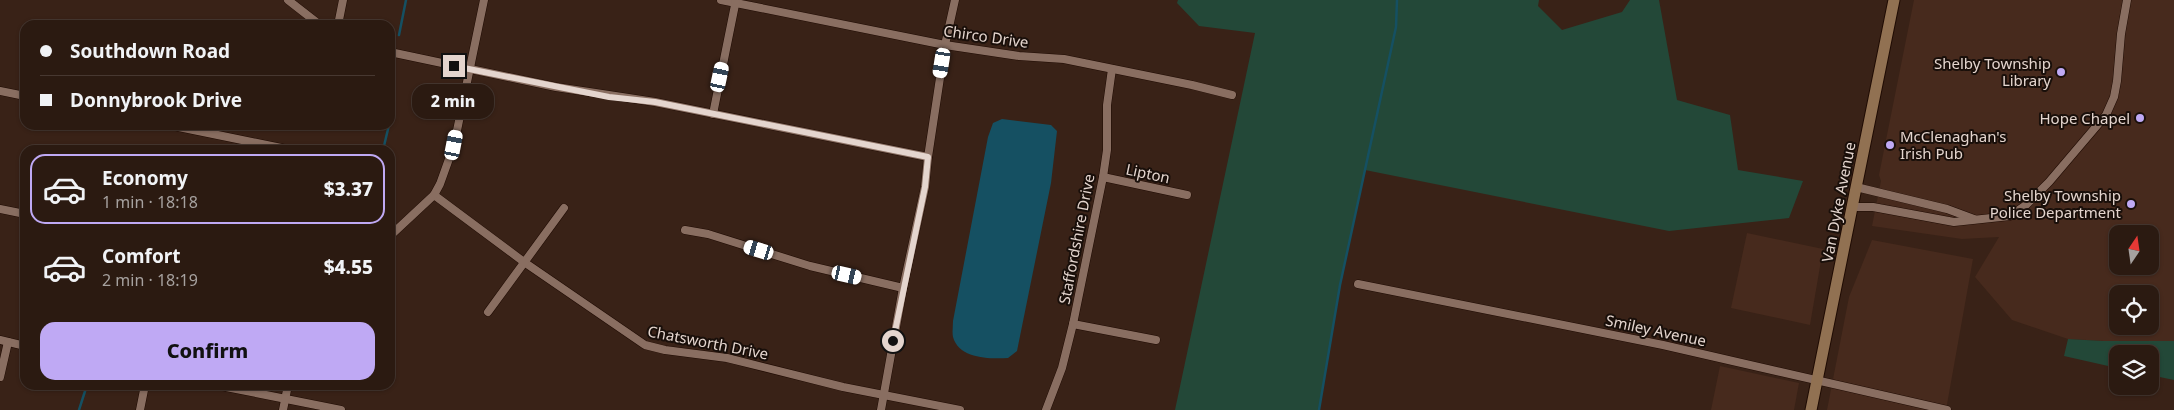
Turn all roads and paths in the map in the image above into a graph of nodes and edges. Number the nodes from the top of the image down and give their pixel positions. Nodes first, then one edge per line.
1 (288, 0) edge
2 (343, 0) edge
3 (484, 0) edge
4 (721, 0) edge
5 (955, 0) edge
6 (1894, 0) edge
7 (2127, 0) edge
8 (736, 2) edge
9 (314, 20) edge
10 (339, 20) edge
11 (946, 44) junction
12 (395, 53) edge
13 (468, 69) junction
14 (1112, 69) junction
15 (0, 91) edge
16 (20, 95) edge
17 (1232, 95) dead end
18 (713, 114) junction
19 (191, 130) edge
20 (255, 145) edge
21 (928, 157) junction
22 (1103, 177) junction
23 (1856, 187) junction
24 (434, 195) junction
25 (1187, 195) dead end
26 (1852, 207) junction
27 (564, 208) dead end
28 (0, 209) edge
29 (20, 213) edge
30 (1976, 220) junction
31 (686, 230) dead end
32 (395, 231) edge
33 (524, 262) junction
34 (1358, 284) dead end
35 (903, 288) junction
36 (488, 312) dead end
37 (1073, 324) junction
38 (1156, 340) dead end
39 (4, 341) edge
40 (20, 345) edge
41 (0, 377) edge
42 (1817, 381) junction
43 (144, 390) edge
44 (239, 390) edge
45 (287, 390) edge
46 (883, 393) junction
47 (285, 400) junction
48 (140, 410) edge
49 (283, 410) edge
50 (341, 410) edge
51 (881, 410) edge
52 (960, 410) edge
53 (1046, 410) edge
54 (1811, 410) edge
55 (1947, 410) edge

1 - 9 street
2 - 10 street
3 - 13 street
4 - 8 street, Chirco Drive
5 - 11 street
6 - 23 main road, Van Dyke Avenue
7 - 30 street
8 - 11 street, Chirco Drive
8 - 18 street
11 - 14 street, Chirco Drive
11 - 21 street
12 - 13 street
13 - 18 street
13 - 24 street
14 - 17 street, Chirco Drive
14 - 22 street, Staffordshire Drive
15 - 16 street
18 - 21 street
19 - 20 street
21 - 35 street
22 - 25 street, Lipton
22 - 37 street, Staffordshire Drive
23 - 26 main road, Van Dyke Avenue
23 - 30 street
24 - 32 street
24 - 33 street, Chatsworth Drive
26 - 30 street
26 - 42 main road, Van Dyke Avenue
27 - 33 street
28 - 29 street
31 - 35 street
33 - 36 street
33 - 46 street, Chatsworth Drive
34 - 42 street, Smiley Avenue
35 - 46 street
37 - 38 street
37 - 53 street, Staffordshire Drive
39 - 40 street
39 - 41 street
42 - 54 main road, Van Dyke Avenue
42 - 55 street, Smiley Avenue
43 - 48 street
44 - 47 street
45 - 47 street
46 - 51 street
46 - 52 street, Chatsworth Drive
47 - 49 street
47 - 50 street

